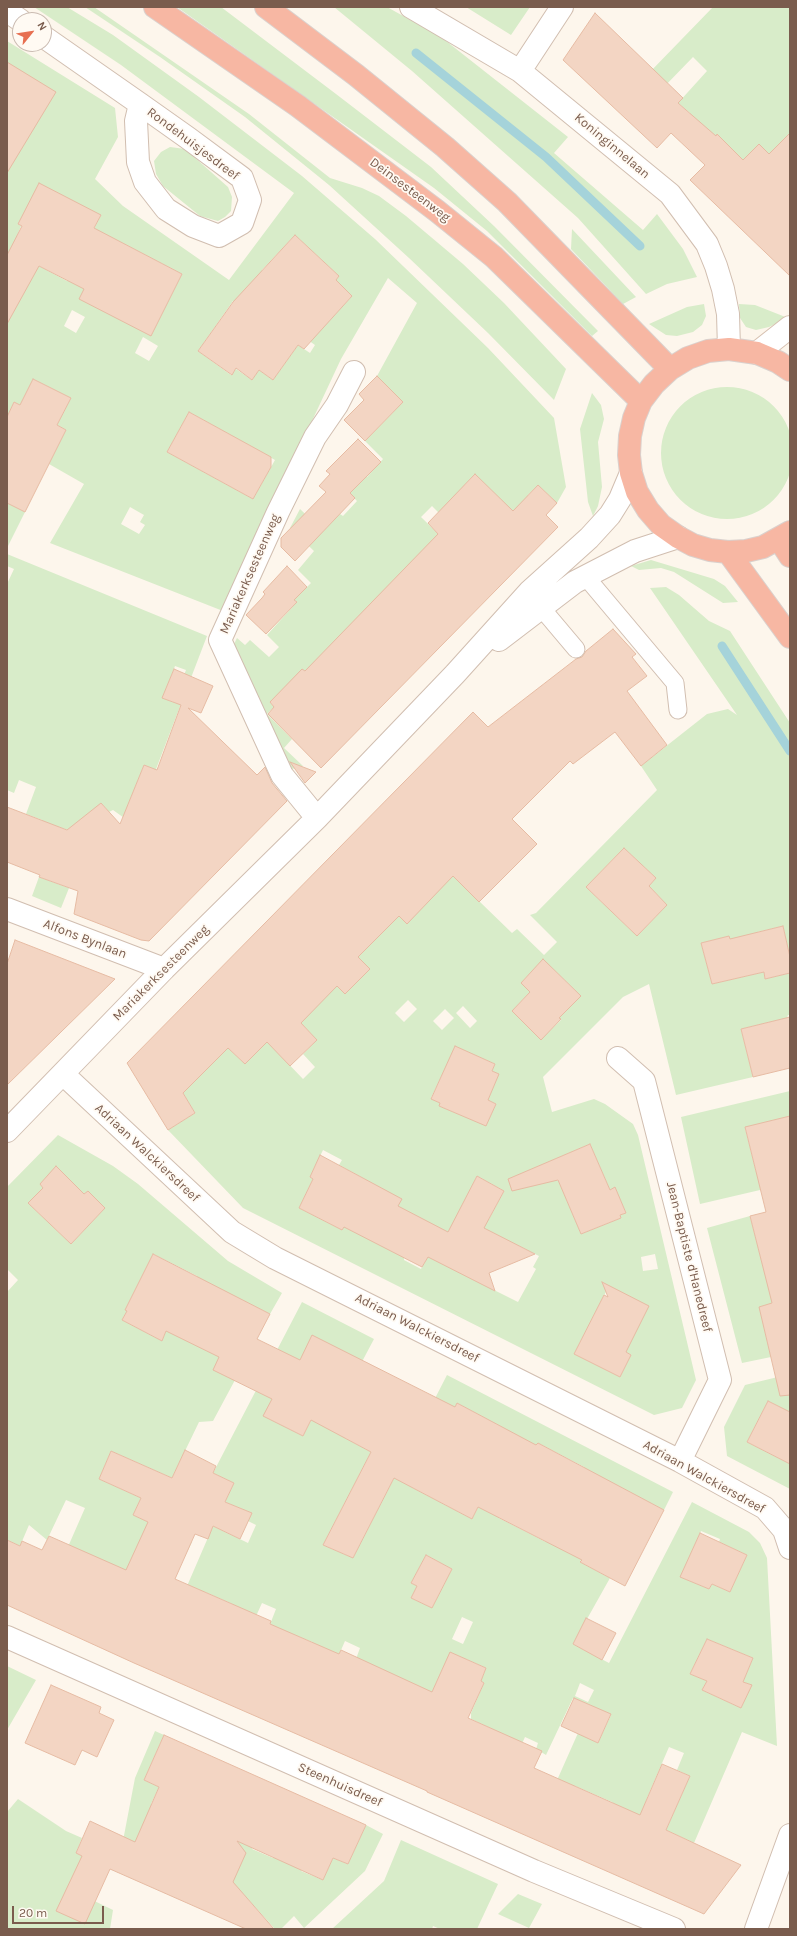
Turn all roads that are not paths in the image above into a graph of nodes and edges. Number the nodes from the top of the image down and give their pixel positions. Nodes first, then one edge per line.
1 (155, 7) edge
2 (266, 7) edge
3 (411, 7) edge
4 (562, 7) edge
5 (52, 43) edge
6 (520, 70) junction
7 (140, 104) junction
8 (790, 327) edge
9 (729, 349) junction
10 (757, 353) junction
11 (670, 369) junction
12 (790, 370) edge
13 (354, 372) dead end
14 (641, 401) junction
15 (631, 473) junction
16 (678, 537) junction
17 (786, 542) edge
18 (728, 552) junction
19 (586, 577) junction
20 (535, 600) junction
21 (790, 637) edge
22 (576, 649) dead end
23 (678, 710) dead end
24 (317, 818) junction
25 (7, 909) edge
26 (164, 969) junction
27 (618, 1058) dead end
28 (63, 1074) junction
29 (7, 1132) edge
30 (680, 1460) junction
31 (790, 1548) edge
32 (7, 1637) edge
33 (790, 1835) edge
34 (674, 1929) edge
35 (756, 1929) edge

1 - 14 highway, Deinsesteenweg
2 - 11 highway
3 - 6 street, Koninginnelaan
4 - 6 street
5 - 7 street, Rondehuisjesdreef
6 - 9 street, Koninginnelaan
7 - 7 street, Rondehuisjesdreef
8 - 10 street
9 - 10 highway
9 - 11 highway
10 - 12 highway
11 - 14 highway
13 - 24 street, Mariakerksesteenweg
14 - 15 highway
15 - 16 highway
15 - 20 street, Mariakerksesteenweg
16 - 18 highway
16 - 19 street, Mariakerksesteenweg
17 - 18 highway
18 - 21 highway
19 - 20 street, Mariakerksesteenweg
19 - 23 lane
20 - 22 lane
20 - 24 street, Mariakerksesteenweg
24 - 26 street, Mariakerksesteenweg
25 - 26 street, Alfons Bynlaan
26 - 28 street, Mariakerksesteenweg
27 - 30 street, Jean-Baptiste d'Hanedreef
28 - 29 street, Mariakerksesteenweg
28 - 30 street, Adriaan Walckiersdreef
30 - 31 street, Adriaan Walckiersdreef
32 - 34 street, Steenhuisdreef
33 - 35 street

